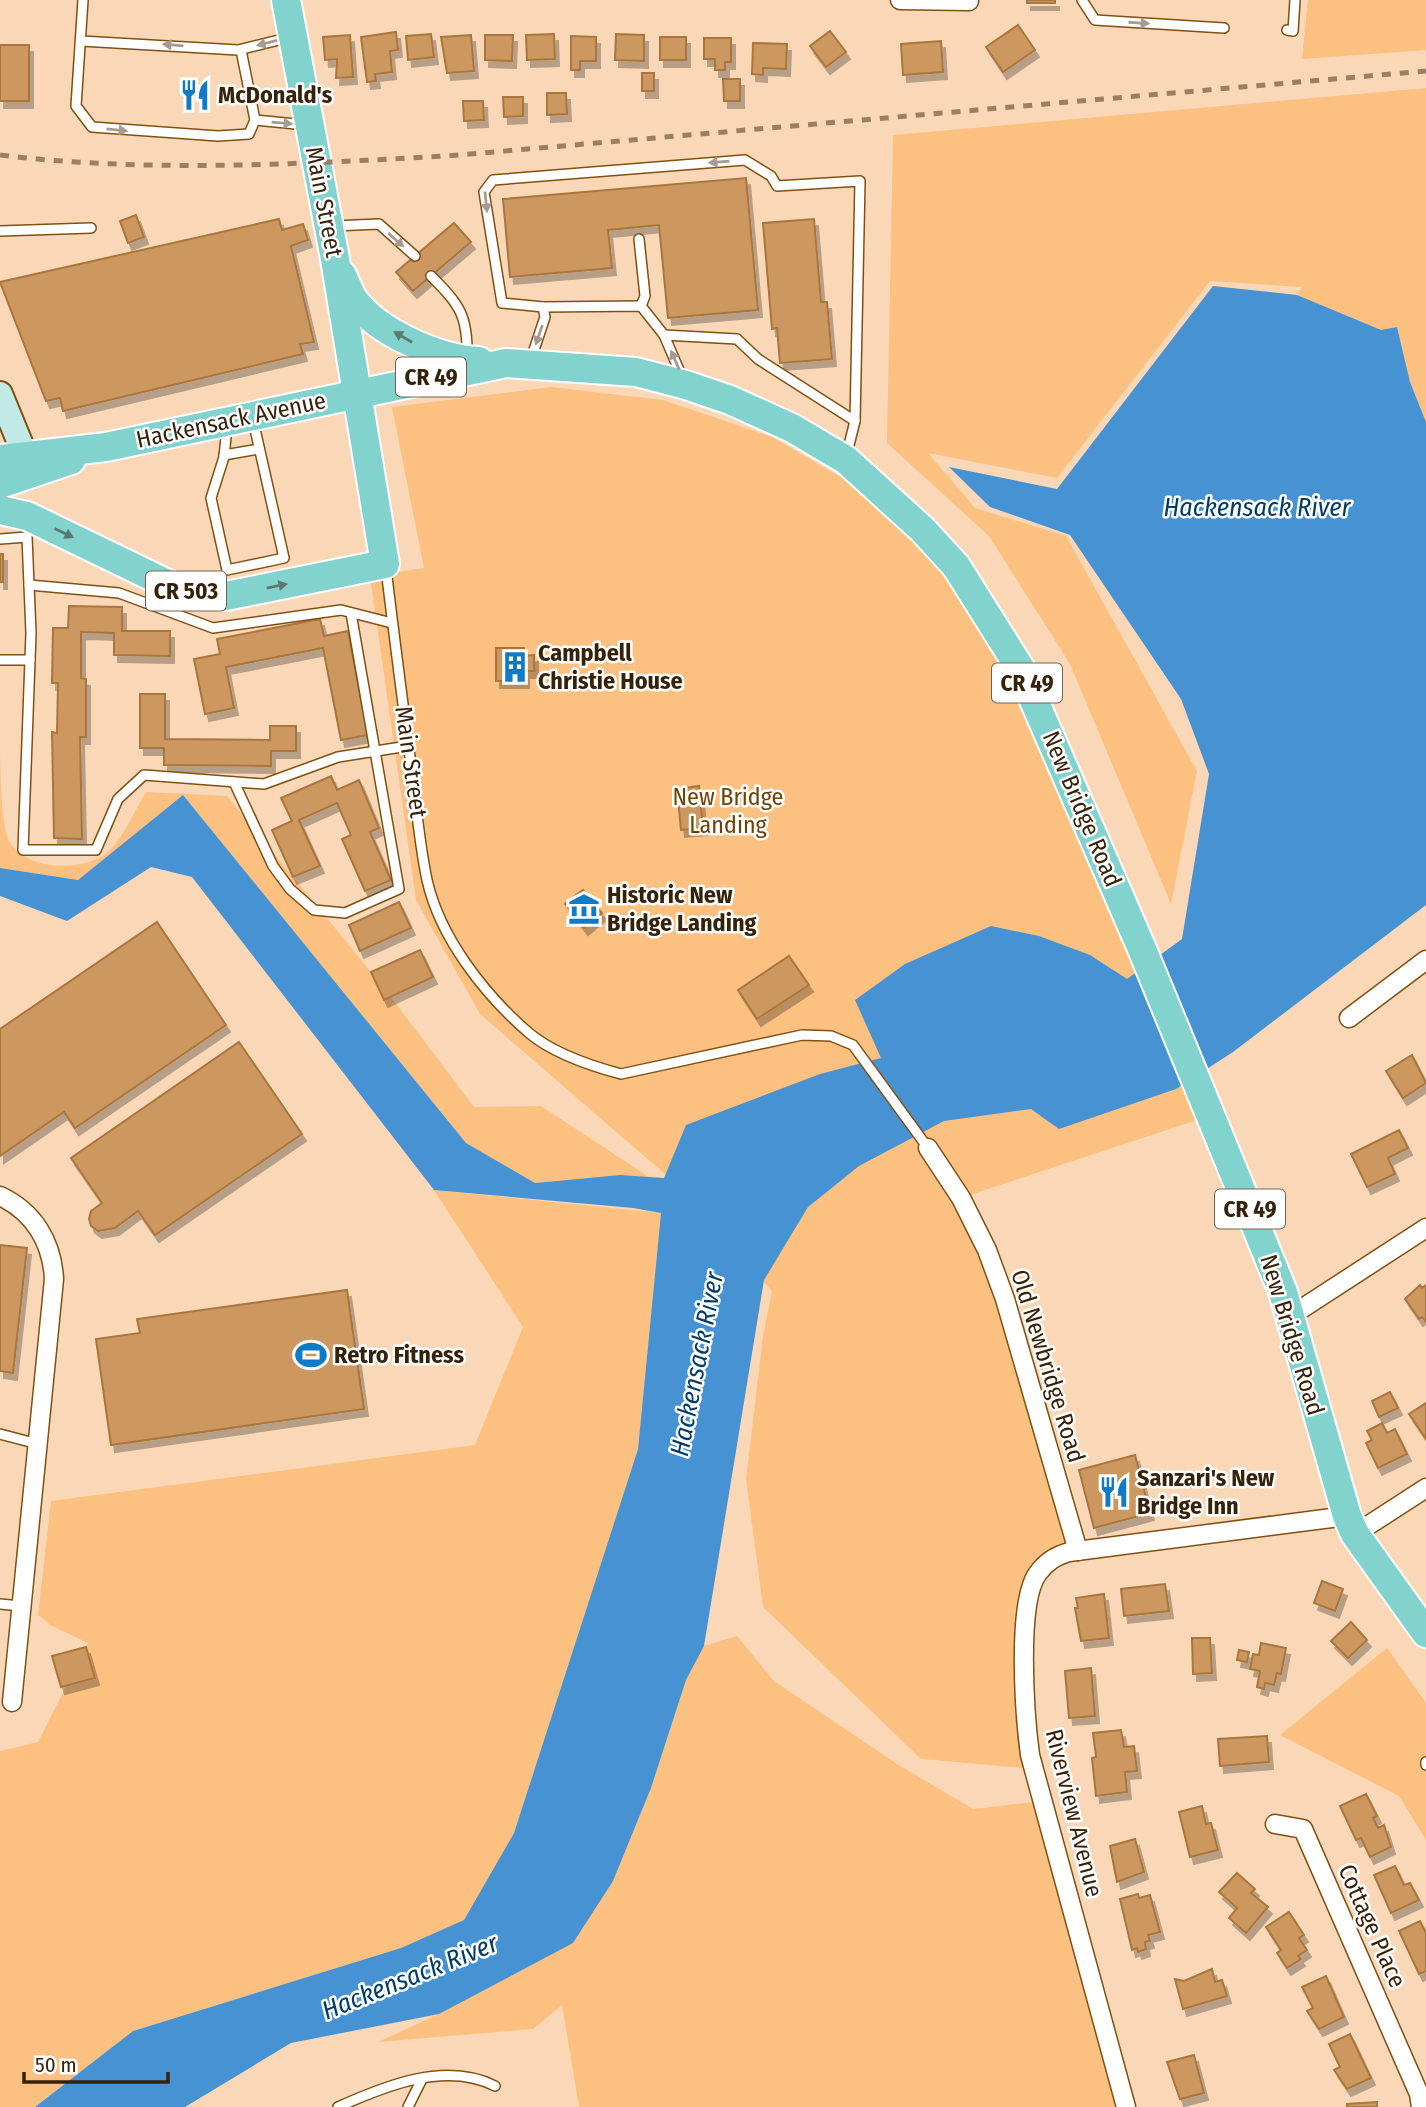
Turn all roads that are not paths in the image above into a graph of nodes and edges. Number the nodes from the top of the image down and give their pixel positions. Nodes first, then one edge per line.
1 (83, 0) edge
2 (286, 0) edge
3 (900, 0) edge
4 (1082, 0) edge
5 (1295, 0) edge
6 (969, 1) edge
7 (1224, 28) dead end
8 (1287, 30) dead end
9 (293, 37) junction
10 (81, 41) junction
11 (241, 50) junction
12 (256, 120) junction
13 (309, 126) junction
14 (328, 226) junction
15 (92, 228) dead end
16 (0, 230) edge
17 (639, 239) dead end
18 (415, 256) dead end
19 (335, 260) junction
20 (431, 276) dead end
21 (641, 306) junction
22 (543, 307) junction
23 (664, 335) junction
24 (467, 360) junction
25 (518, 363) junction
26 (686, 385) junction
27 (356, 393) junction
28 (0, 394) edge
29 (239, 418) junction
30 (855, 421) junction
31 (106, 447) junction
32 (259, 449) junction
33 (224, 455) junction
34 (13, 457) edge
35 (846, 460) junction
36 (0, 484) edge
37 (0, 510) edge
38 (27, 526) junction
39 (0, 539) edge
40 (385, 564) junction
41 (29, 585) junction
42 (351, 613) junction
43 (392, 623) junction
44 (0, 660) edge
45 (30, 660) junction
46 (408, 746) junction
47 (374, 751) junction
48 (234, 782) junction
49 (1426, 960) edge
50 (1349, 1018) dead end
51 (928, 1149) joint
52 (0, 1196) edge
53 (1426, 1228) edge
54 (1289, 1317) junction
55 (0, 1434) edge
56 (38, 1444) junction
57 (1426, 1488) edge
58 (1351, 1525) junction
59 (1078, 1551) junction
60 (0, 1604) edge
61 (21, 1606) junction
62 (1426, 1633) edge
63 (6, 1701) edge
64 (1275, 1824) dead end
65 (422, 2079) junction
66 (495, 2086) dead end
67 (338, 2107) edge
68 (408, 2107) edge
69 (1126, 2107) edge
70 (1422, 2107) edge

1 - 10 lane
2 - 9 main road, Main Street
3 - 6 street
4 -> 7 lane
5 - 8 lane
9 -> 11 lane
9 - 13 main road, Main Street
11 -> 10 lane
10 -> 12 lane
11 - 12 lane
12 -> 13 lane
13 - 14 main road, Main Street
14 -> 18 lane
14 - 19 main road, Main Street
15 - 16 lane
17 - 21 lane
24 -> 19 main road
19 - 27 main road, Main Street
20 - 24 lane
21 - 22 lane
21 - 23 lane
22 -> 25 lane
30 -> 22 lane
26 -> 23 lane
23 - 30 lane
24 - 25 main road
25 - 26 main road, New Bridge Road / CR 49
25 - 27 main road, New Bridge Road / CR 49
26 - 35 main road, New Bridge Road / CR 49
27 - 29 main road, Hackensack Avenue
27 - 40 main road, Main Street
28 - 34 street
29 - 31 main road, Hackensack Avenue
29 - 32 lane
29 - 33 lane
30 - 35 lane
31 - 34 main road, Hackensack Avenue
31 - 36 main road, Hackensack Avenue
32 - 33 lane
32 - 33 lane
35 - 54 main road, New Bridge Road / CR 49
37 - 38 main road, CR 503
38 - 39 lane
38 -> 40 main road, CR 503
38 - 41 lane
40 - 43 lane, Main Street
41 - 42 lane
41 - 45 lane
42 - 43 lane
42 - 47 lane
43 - 46 lane, Main Street
44 - 45 lane
45 - 48 lane
46 - 47 lane
46 - 51 lane, Main Street
47 - 48 lane
47 - 48 lane
49 - 50 street
51 - 59 street, Old Newbridge Road
52 - 56 street
53 - 54 street
54 - 58 main road, New Bridge Road / CR 49
55 - 56 lane
56 - 61 street
57 - 58 street
58 - 59 street
58 - 62 main road, New Bridge Road / CR 49
59 - 69 street, Riverview Avenue
60 - 61 lane
61 - 63 street
64 - 70 street, Cottage Place
65 - 66 lane
65 - 67 lane
65 - 68 lane

